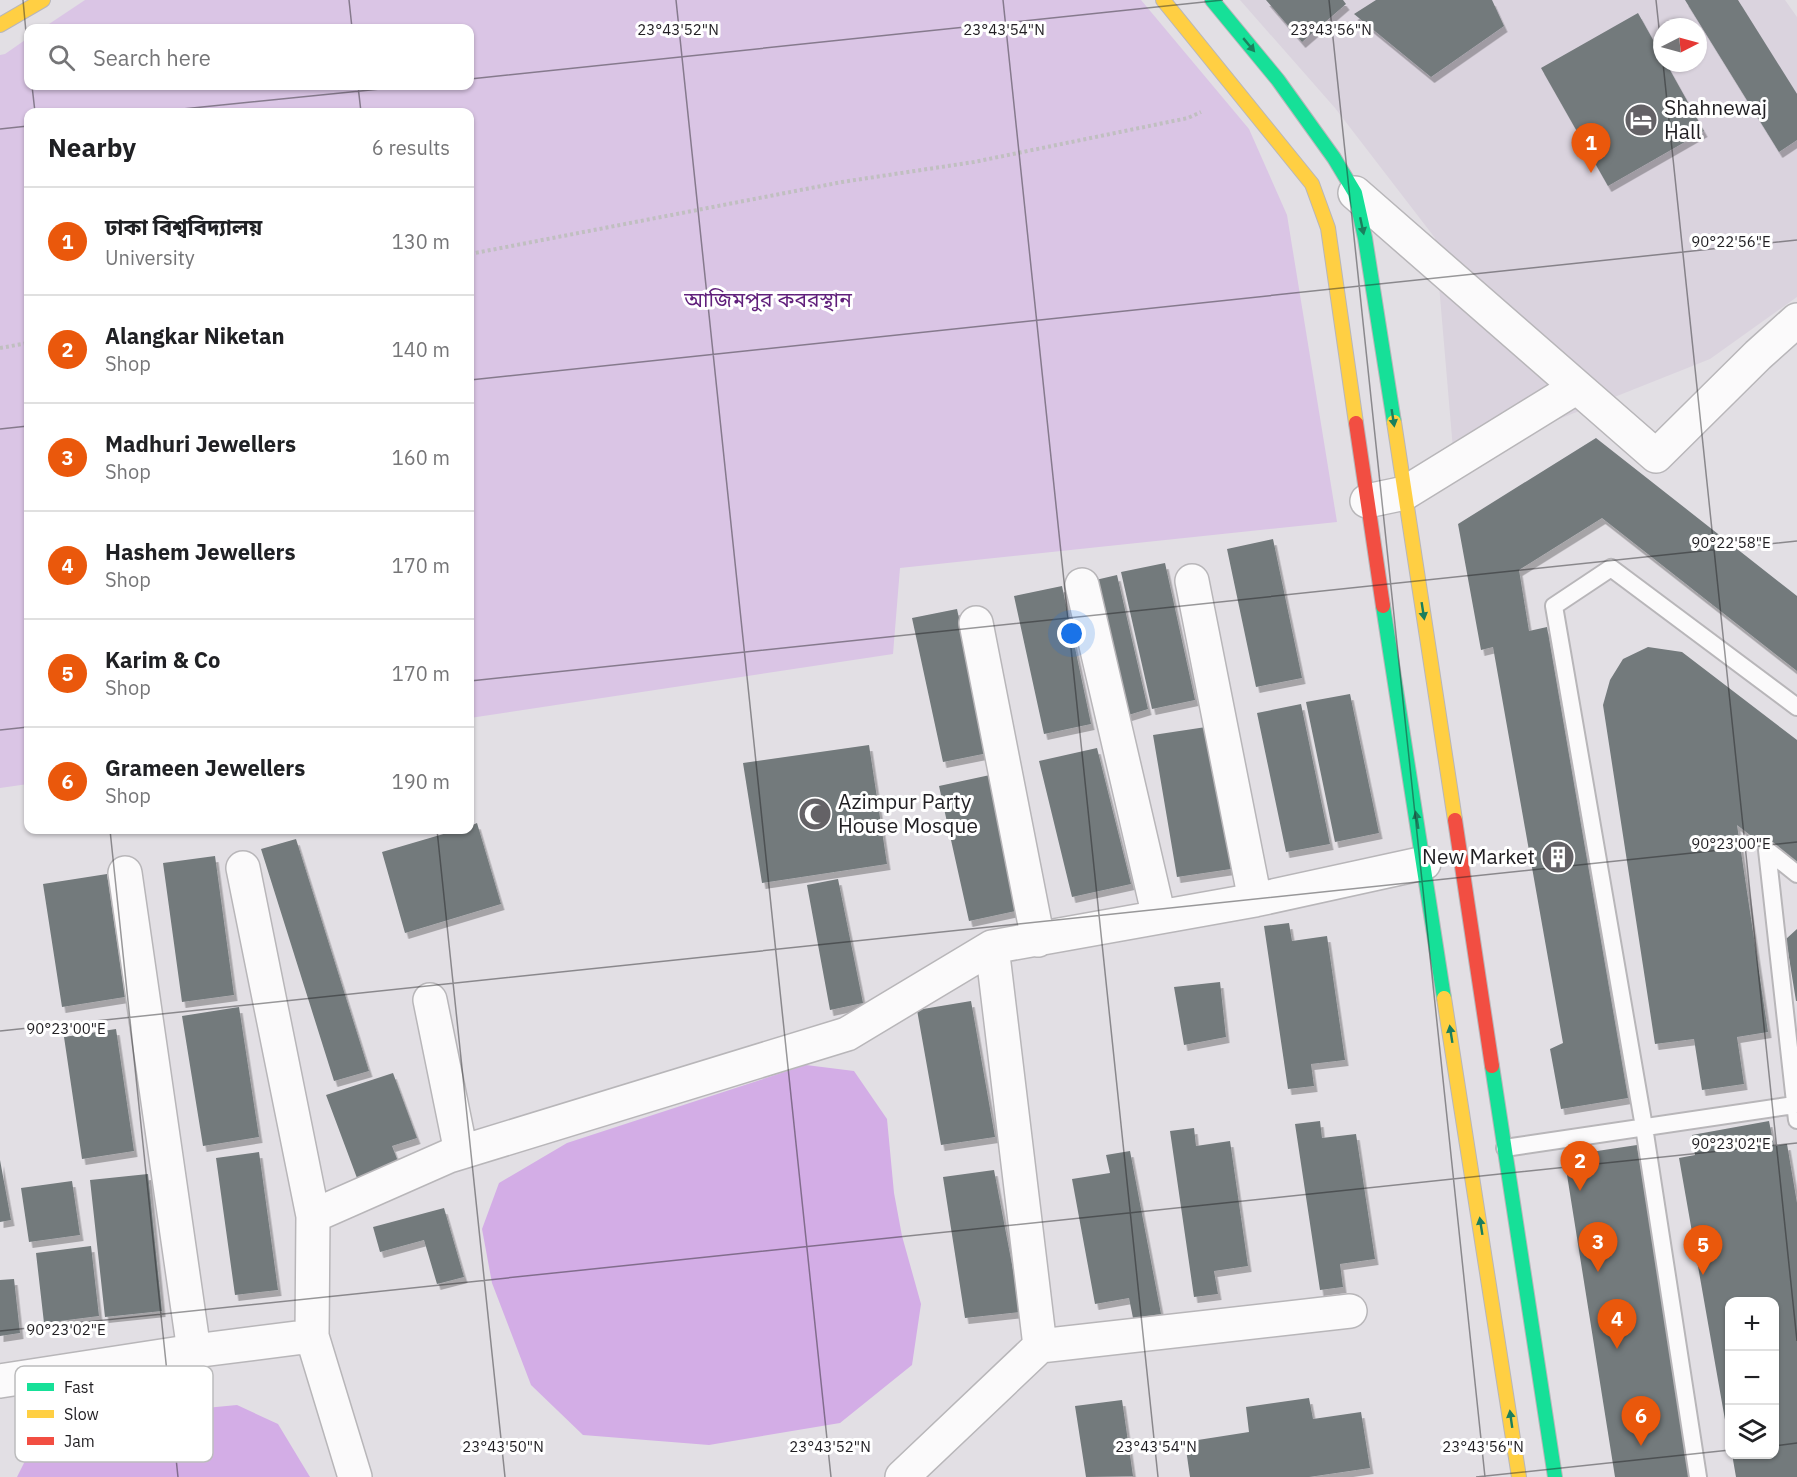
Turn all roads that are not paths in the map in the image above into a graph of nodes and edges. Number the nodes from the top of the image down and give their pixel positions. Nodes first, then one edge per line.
1 (43, 0) edge
2 (1163, 0) edge
3 (1212, 0) edge
4 (0, 25) edge
5 (1355, 192) junction
6 (1797, 320) edge
7 (1577, 387) junction
8 (1405, 493) junction
9 (1367, 501) junction
10 (1192, 580) dead end
11 (1082, 585) dead end
12 (976, 623) dead end
13 (1797, 706) edge
14 (1424, 863) junction
15 (243, 868) dead end
16 (125, 873) dead end
17 (1797, 874) edge
18 (1255, 900) junction
19 (1159, 917) junction
20 (1038, 940) junction
21 (992, 947) junction
22 (430, 1000) dead end
23 (1796, 1112) edge
24 (1644, 1127) junction
25 (1505, 1148) junction
26 (461, 1152) junction
27 (313, 1216) junction
28 (1350, 1311) dead end
29 (312, 1336) junction
30 (1040, 1346) junction
31 (194, 1351) junction
32 (97, 1366) edge
33 (15, 1379) edge
34 (0, 1381) edge
35 (356, 1477) edge
36 (902, 1477) edge
37 (1519, 1477) edge
38 (1555, 1477) edge
39 (1698, 1477) edge

1 - 4 main road
2 - 9 main road
3 -> 5 main road
5 - 7 street
5 -> 8 main road
6 - 7 street
7 - 8 street
8 - 9 street
8 -> 25 main road
14 -> 9 main road
10 - 18 street
11 - 19 street
12 - 20 street
13 - 24 lane
14 - 18 street
37 -> 14 main road
15 - 27 street
16 - 31 street
17 - 23 lane
18 - 19 street
19 - 20 street
20 - 21 street
21 - 26 street
21 - 30 street
22 - 26 street
23 - 24 lane
24 - 25 lane
24 - 39 lane
25 - 38 main road
26 - 27 street
27 - 29 street
28 - 30 street
29 - 31 street
29 - 35 street
30 - 36 street
31 - 32 street
33 - 34 street

